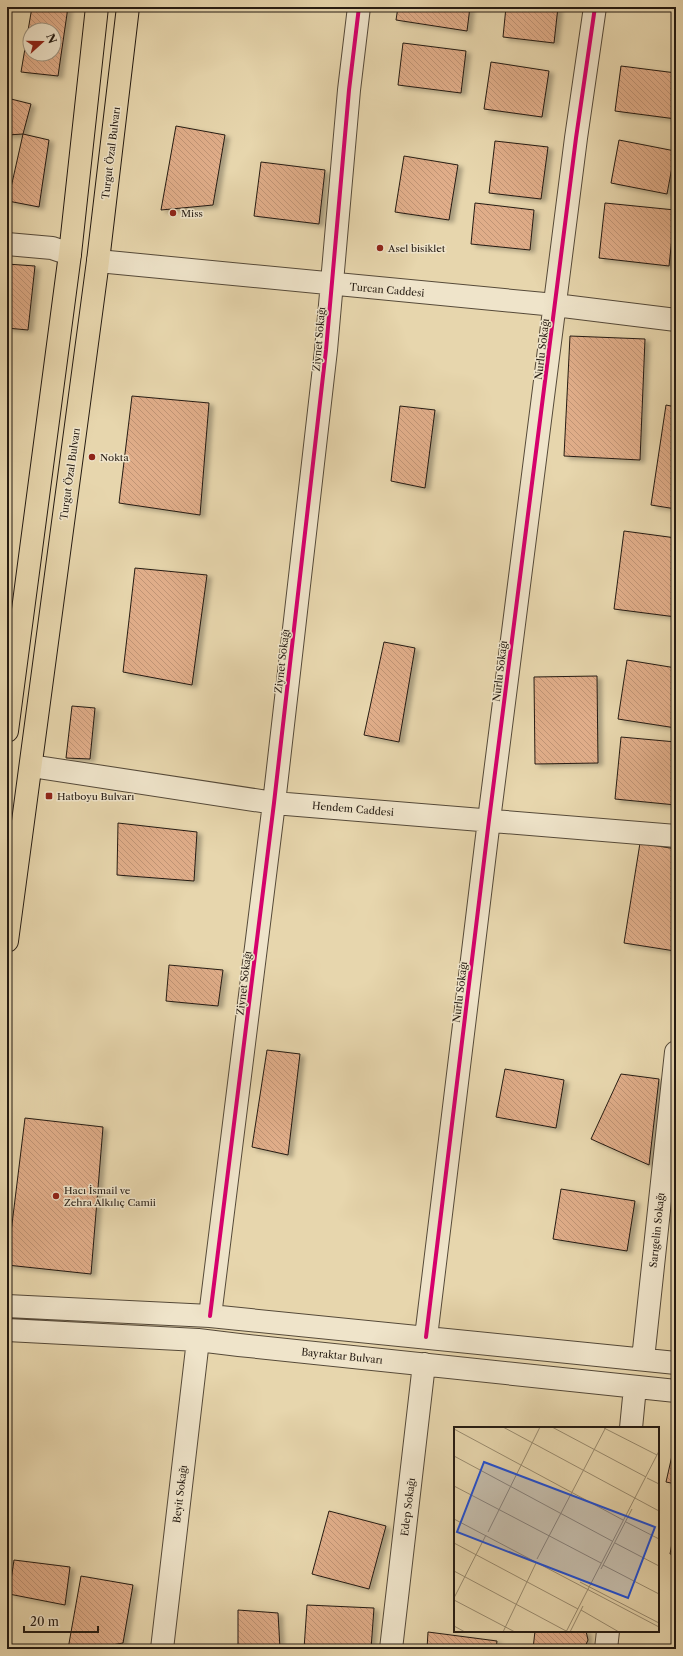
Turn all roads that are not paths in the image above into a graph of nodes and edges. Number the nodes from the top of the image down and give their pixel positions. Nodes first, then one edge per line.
1 (97, 7) edge
2 (128, 7) edge
3 (359, 7) edge
4 (595, 7) edge
5 (7, 244) edge
6 (70, 254) junction
7 (98, 261) junction
8 (331, 284) junction
9 (555, 306) junction
10 (676, 320) edge
11 (7, 731) edge
12 (31, 766) junction
13 (274, 803) junction
14 (489, 820) junction
15 (676, 836) edge
16 (7, 941) edge
17 (676, 1052) edge
18 (7, 1306) edge
19 (210, 1316) junction
20 (7, 1330) edge
21 (426, 1337) junction
22 (198, 1340) junction
23 (642, 1359) junction
24 (676, 1363) edge
25 (424, 1364) junction
26 (635, 1387) junction
27 (676, 1391) edge
28 (631, 1427) edge
29 (608, 1632) edge
30 (162, 1649) edge
31 (391, 1649) edge
32 (606, 1649) edge

1 - 6 main road
2 - 7 main road, Turgut Özal Bulvarı
3 - 8 street, Ziynet Sokağı
4 - 9 street, Nurlu Sokağı
5 - 6 street
6 - 11 main road
7 - 8 street, Turcan Caddesi
7 - 12 main road, Turgut Özal Bulvarı
8 - 9 street, Turcan Caddesi
8 - 13 street, Ziynet Sokağı
9 - 10 street, Turcan Caddesi
9 - 14 street, Nurlu Sokağı
12 - 13 street, Hendem Caddesi
12 - 16 main road, Turgut Özal Bulvarı
13 - 14 street, Hendem Caddesi
13 - 19 street, Ziynet Sokağı
14 - 15 street, Hendem Caddesi
14 - 21 street, Nurlu Sokağı
17 - 23 street, Sarıgelin Sokağı
18 - 19 street
19 - 21 street
20 - 22 street, Bayraktar Bulvarı
21 - 23 street
22 - 25 street, Bayraktar Bulvarı
22 - 30 street, Beyit Sokağı
23 - 24 street
25 - 26 street, Bayraktar Bulvarı
25 - 31 street, Edep Sokağı
26 - 27 street, Bayraktar Bulvarı
26 - 28 street
29 - 32 street

